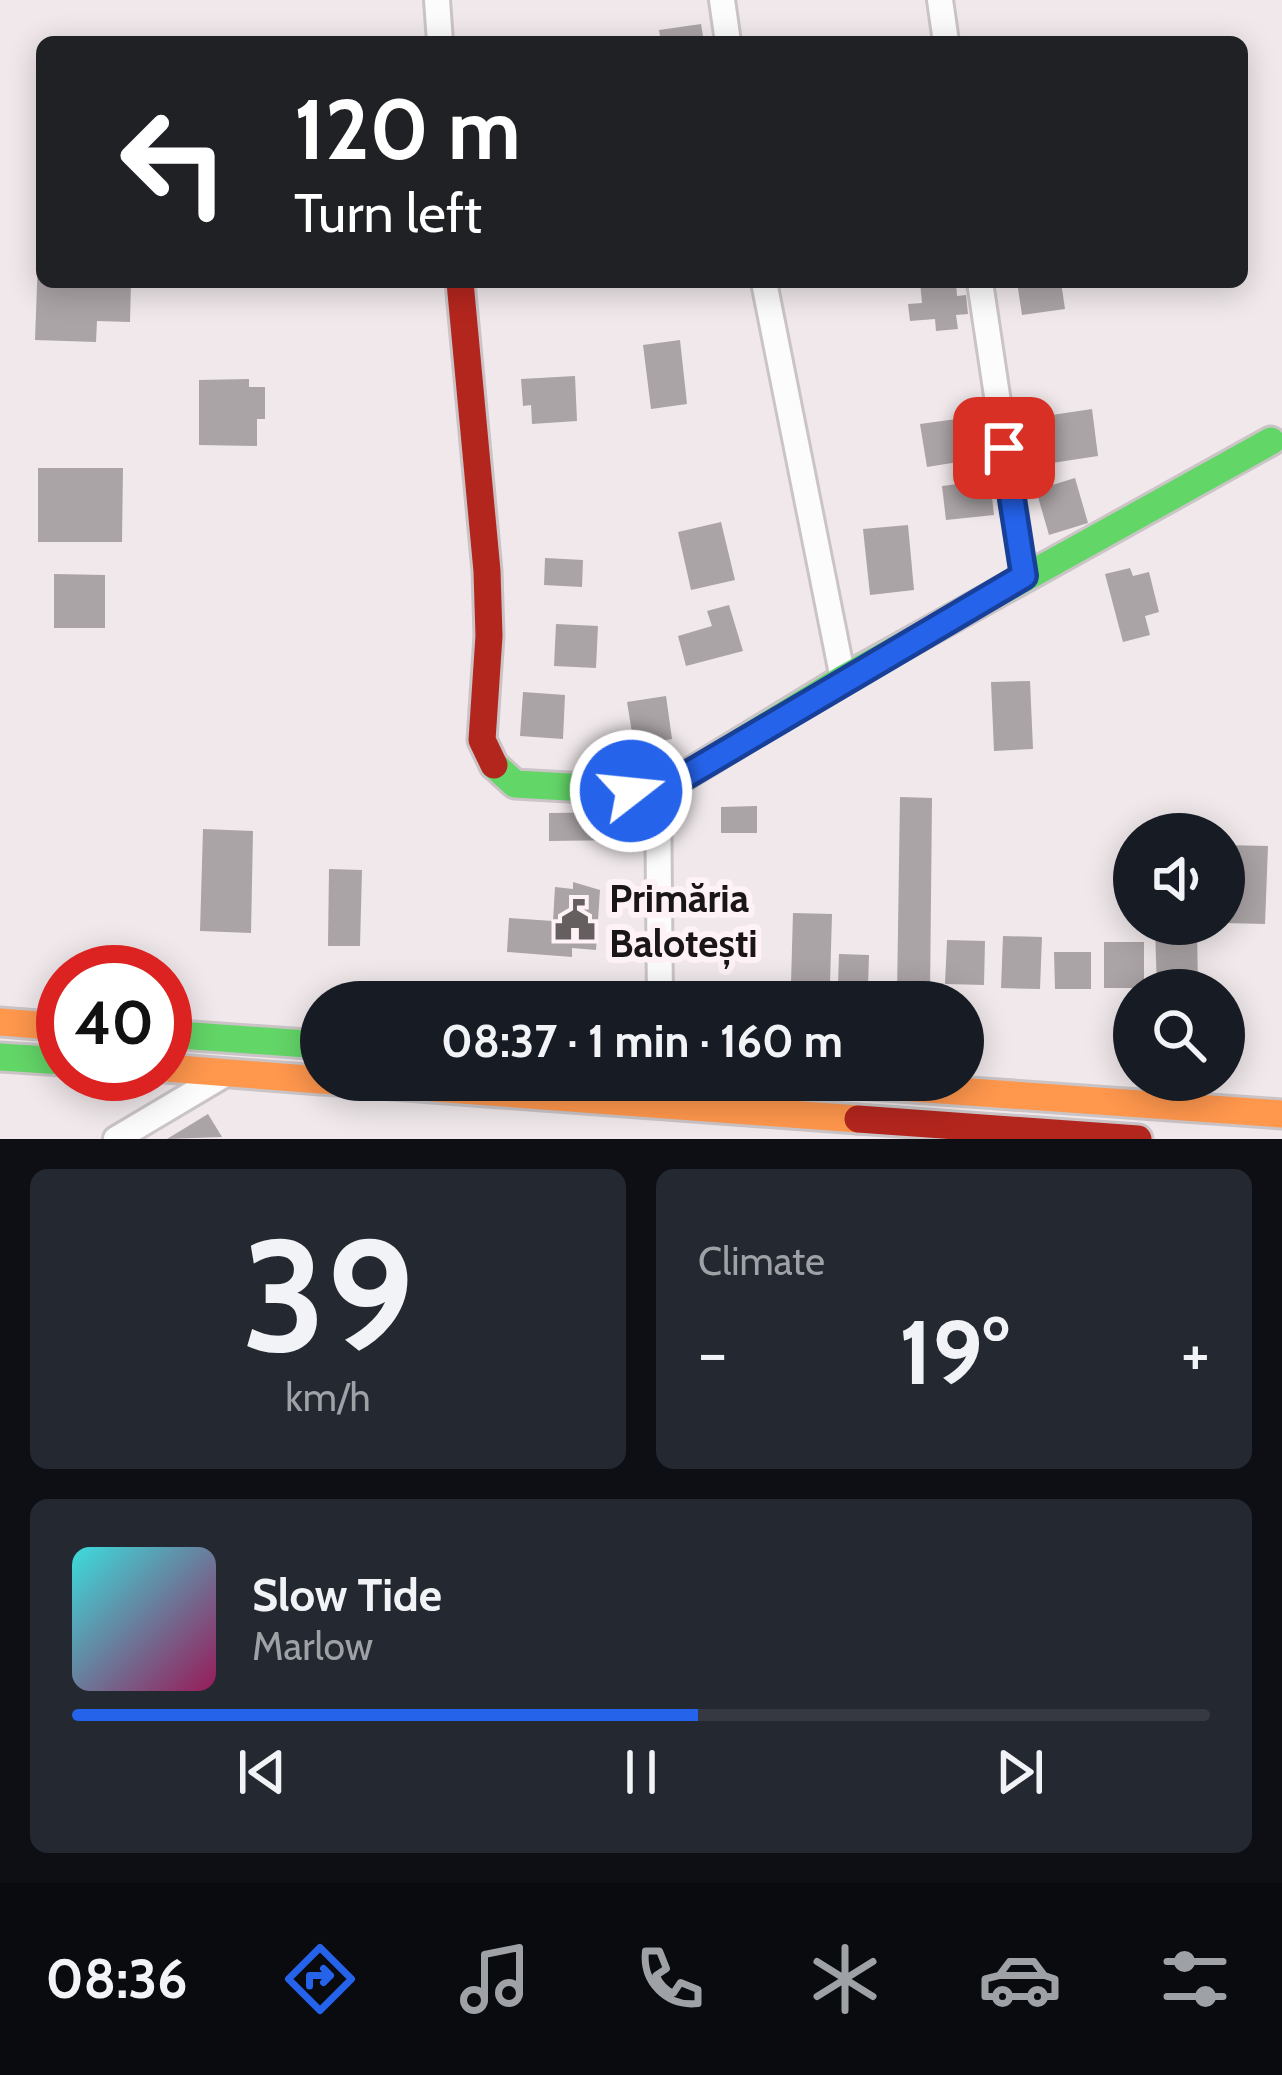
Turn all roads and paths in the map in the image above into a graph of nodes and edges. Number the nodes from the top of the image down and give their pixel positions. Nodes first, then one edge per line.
1 (437, 0) edge
2 (722, 0) edge
3 (940, 0) edge
4 (440, 36) edge
5 (727, 36) edge
6 (945, 36) edge
7 (461, 288) edge
8 (765, 288) edge
9 (981, 288) edge
10 (1271, 441) dead end
11 (1024, 576) junction
12 (844, 679) junction
13 (658, 792) junction
14 (659, 981) edge
15 (0, 1022) edge
16 (36, 1025) edge
17 (192, 1036) edge
18 (300, 1044) edge
19 (0, 1057) edge
20 (36, 1059) edge
21 (192, 1070) edge
22 (228, 1073) junction
23 (300, 1082) edge
24 (984, 1093) edge
25 (558, 1101) edge
26 (1282, 1114) edge
27 (116, 1139) edge
28 (1138, 1139) edge

1 - 4 street
2 - 5 street
3 - 6 street
7 - 13 main road
8 - 12 street
9 - 11 street
10 - 11 main road
11 - 12 main road
12 - 13 main road
13 - 14 street
15 - 16 main road
17 - 18 main road
19 - 20 main road
21 - 22 main road
22 - 23 main road
22 - 27 street
24 - 26 main road
25 - 28 main road

